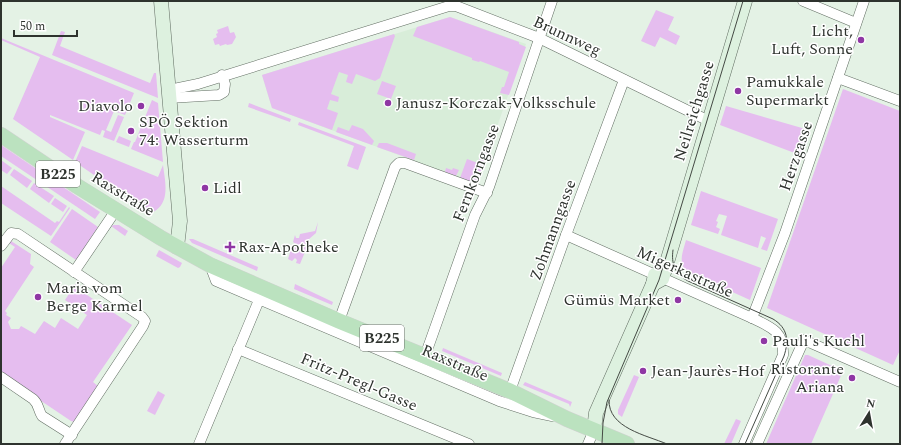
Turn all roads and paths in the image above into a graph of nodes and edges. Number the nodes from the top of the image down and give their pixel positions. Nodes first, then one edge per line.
1 (161, 1) edge
2 (552, 1) edge
3 (745, 1) edge
4 (803, 1) edge
5 (864, 1) edge
6 (457, 3) edge
7 (856, 23) junction
8 (539, 38) junction
9 (222, 75) junction
10 (838, 78) junction
11 (624, 80) junction
12 (169, 94) junction
13 (900, 101) edge
14 (709, 121) junction
15 (1, 135) edge
16 (487, 194) junction
17 (116, 210) junction
18 (566, 235) junction
19 (1, 246) edge
20 (177, 247) junction
21 (210, 265) junction
22 (74, 272) junction
23 (656, 279) junction
24 (259, 300) junction
25 (752, 318) junction
26 (339, 321) junction
27 (238, 349) junction
28 (426, 356) junction
29 (1, 378) edge
30 (899, 380) edge
31 (510, 391) junction
32 (567, 419) junction
33 (591, 437) edge
34 (68, 441) edge
35 (199, 444) edge
36 (469, 444) edge
37 (627, 444) edge
38 (744, 444) edge
39 (757, 444) edge

1 - 12 street
2 - 8 street, Fernkorngasse
3 - 14 street, Neilreichgasse
4 - 7 street
5 - 7 street, Herzgasse
6 - 8 street, Brunnweg
6 - 9 street, Brunnweg
7 - 10 street, Herzgasse
8 - 11 street, Brunnweg
8 - 16 street, Fernkorngasse
9 - 12 street, Brunnweg
9 - 12 street
10 - 13 street
10 - 25 street, Herzgasse
11 - 14 street, Brunnweg
11 - 18 street, Zohmanngasse
12 - 20 street
14 - 23 street, Neilreichgasse
15 - 17 main road, Raxstraße / B225
16 - 26 street
16 - 28 street, Fernkorngasse
17 - 20 main road, Raxstraße / B225
17 - 22 street
18 - 23 street, Migerkastraße
18 - 31 street, Zohmanngasse
19 - 22 street
20 - 21 main road, Raxstraße / B225
21 - 24 street, Raxstraße
21 - 26 main road, Raxstraße / B225
22 - 34 street
23 - 25 street, Migerkastraße
23 - 33 street, Neilreichgasse
24 - 27 street
24 - 32 street, Raxstraße
25 - 38 street, Migerkastraße
26 - 28 main road, Raxstraße / B225
27 - 35 street
27 - 36 street, Fritz-Pregl-Gasse
28 - 31 main road, Raxstraße / B225
29 - 34 street
30 - 39 street
31 - 32 main road, Raxstraße / B225
32 - 33 main road, Raxstraße / B225
33 - 37 main road, Raxstraße / B225

